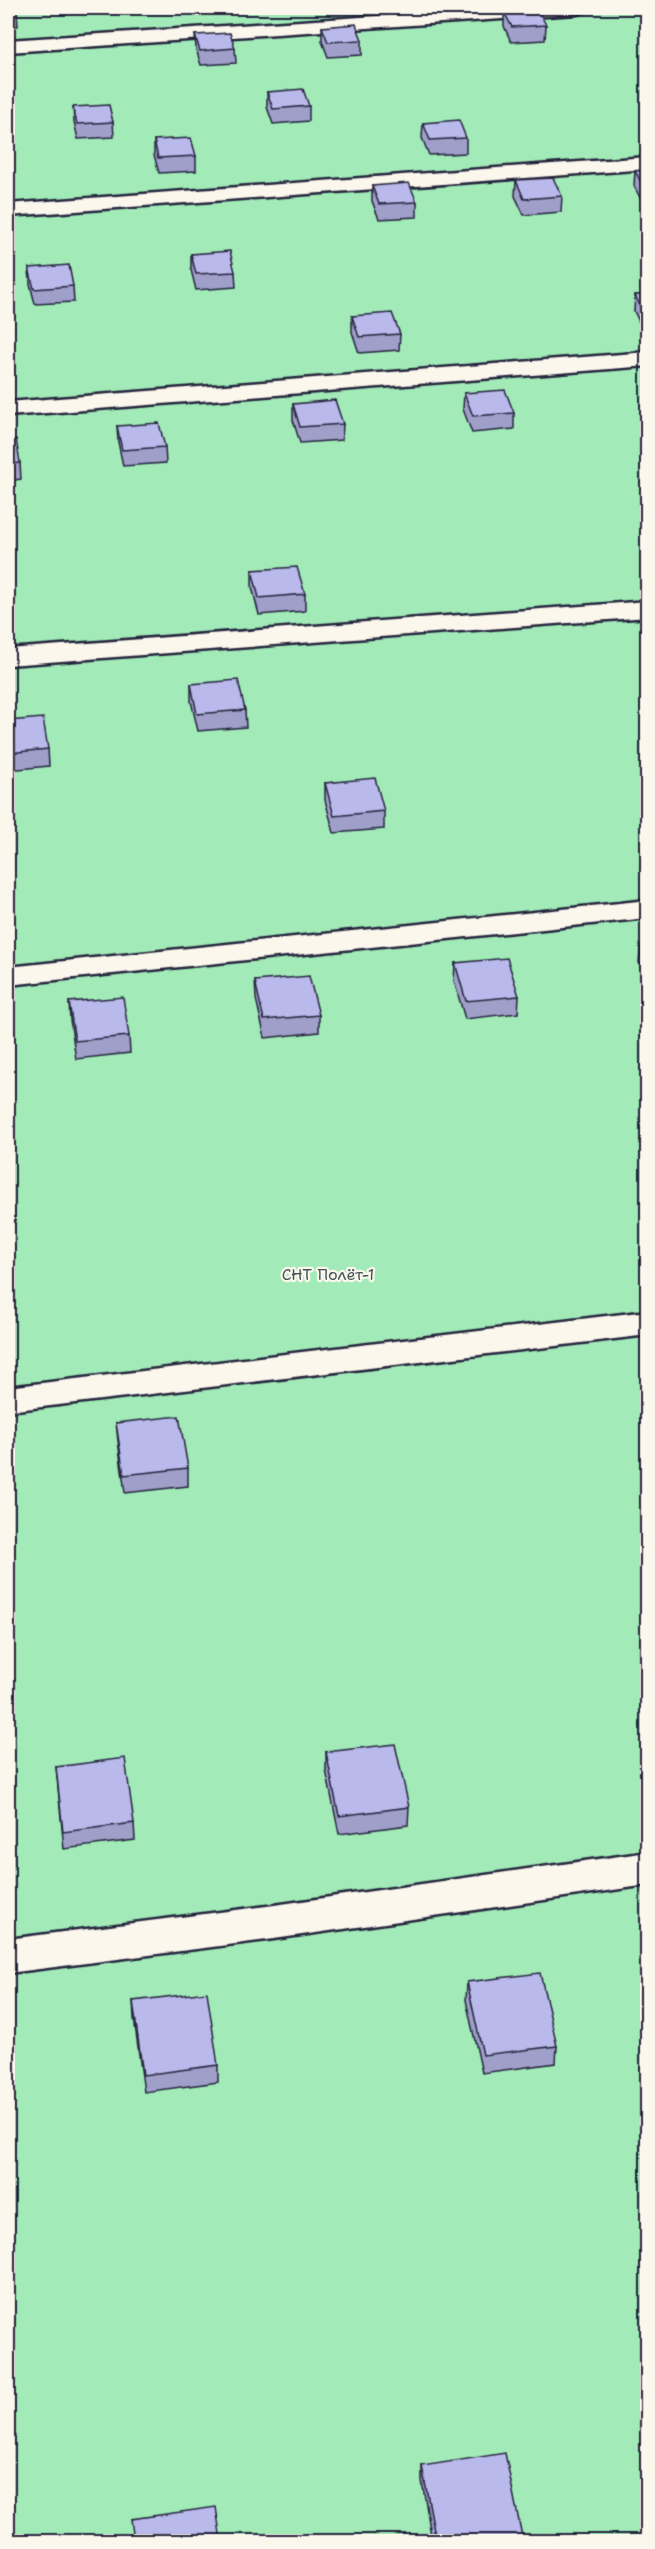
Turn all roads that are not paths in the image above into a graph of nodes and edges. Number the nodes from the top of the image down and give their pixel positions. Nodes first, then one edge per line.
1 (577, 8) edge
2 (8, 46) edge
3 (648, 163) edge
4 (8, 210) edge
5 (648, 359) edge
6 (8, 409) edge
7 (648, 609) edge
8 (8, 657) edge
9 (648, 909) edge
10 (8, 976) edge
11 (648, 1323) edge
12 (8, 1399) edge
13 (648, 1868) edge
14 (8, 1956) edge

1 - 2 lane
3 - 4 lane
5 - 6 lane
7 - 8 lane
9 - 10 lane
11 - 12 lane
13 - 14 lane

